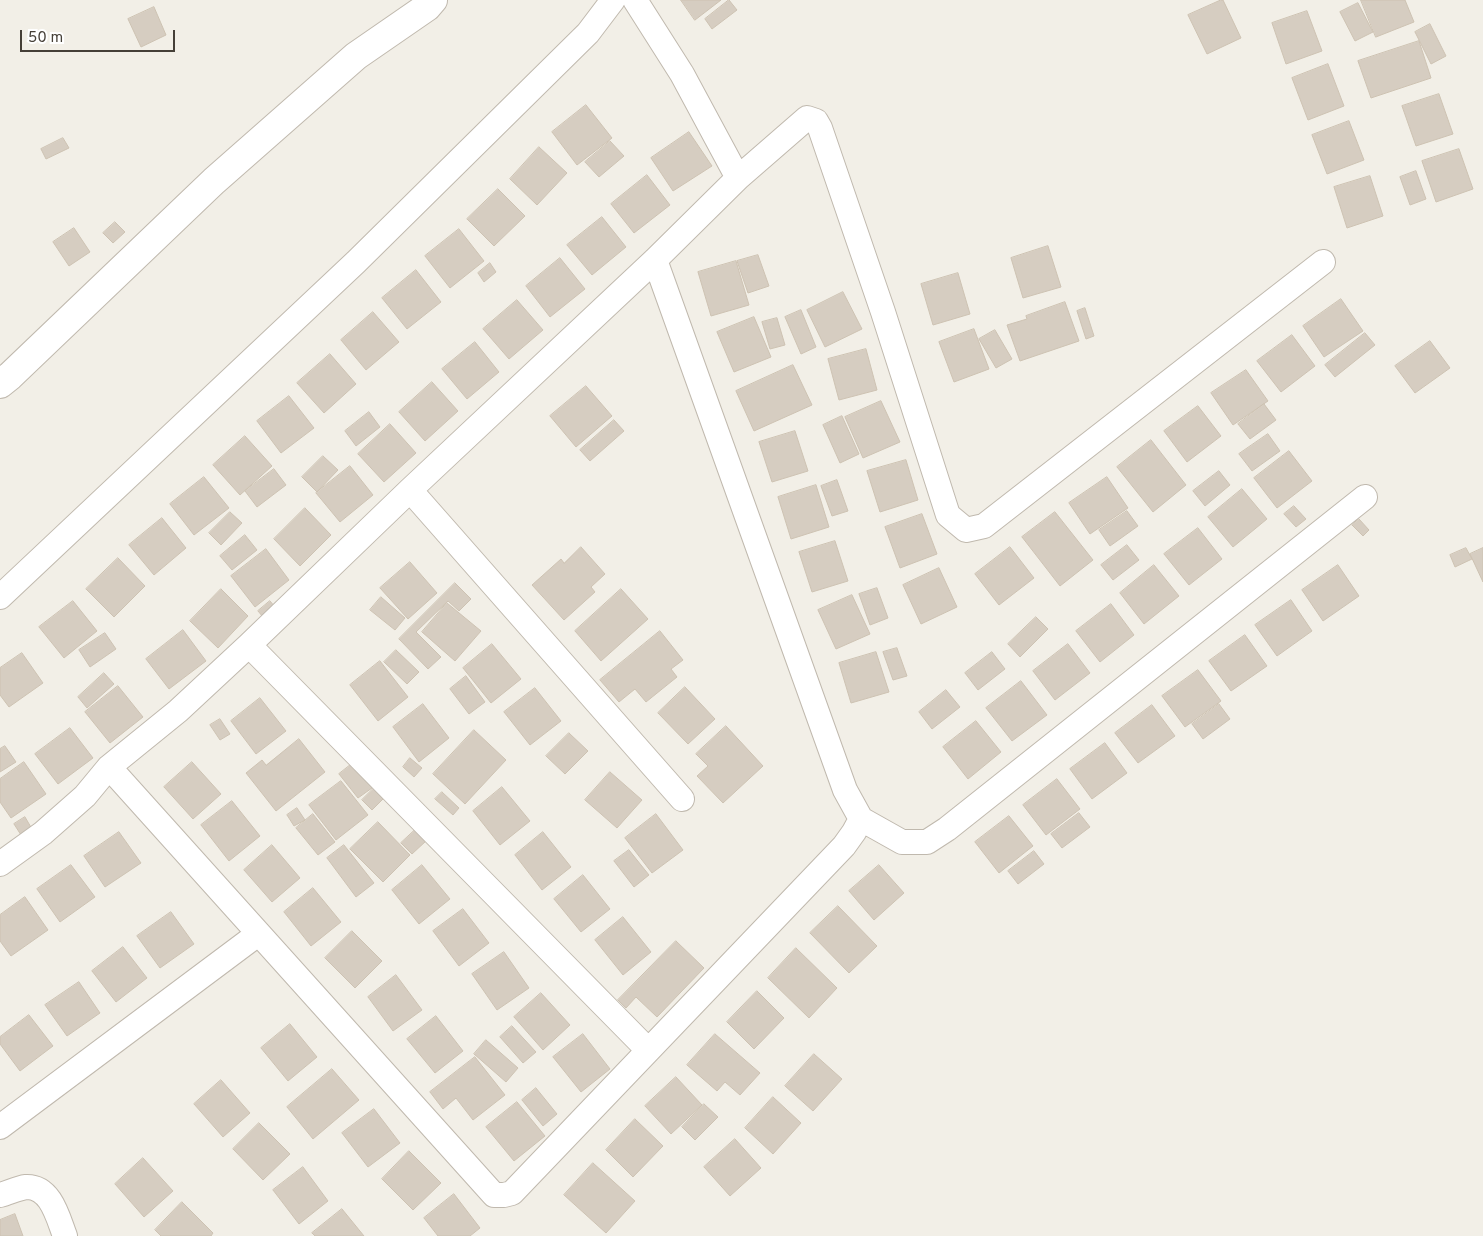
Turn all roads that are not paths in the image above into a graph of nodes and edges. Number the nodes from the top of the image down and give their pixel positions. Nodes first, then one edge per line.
1 (433, 0) edge
2 (613, 0) edge
3 (634, 0) edge
4 (738, 178) junction
5 (655, 260) junction
6 (1323, 262) dead end
7 (0, 384) edge
8 (410, 490) junction
9 (1365, 497) dead end
10 (0, 597) edge
11 (249, 645) junction
12 (109, 767) junction
13 (682, 799) dead end
14 (861, 819) junction
15 (0, 864) edge
16 (258, 934) junction
17 (648, 1050) junction
18 (0, 1127) edge
19 (0, 1195) edge
20 (65, 1236) edge

1 - 7 street
2 - 10 street
3 - 4 street
4 - 5 street
4 - 6 street
5 - 8 street
5 - 14 street
8 - 11 street
8 - 13 street
9 - 14 street
11 - 12 street
11 - 17 street
12 - 15 street
12 - 16 street
14 - 17 street
16 - 17 street
16 - 18 street
19 - 20 street

